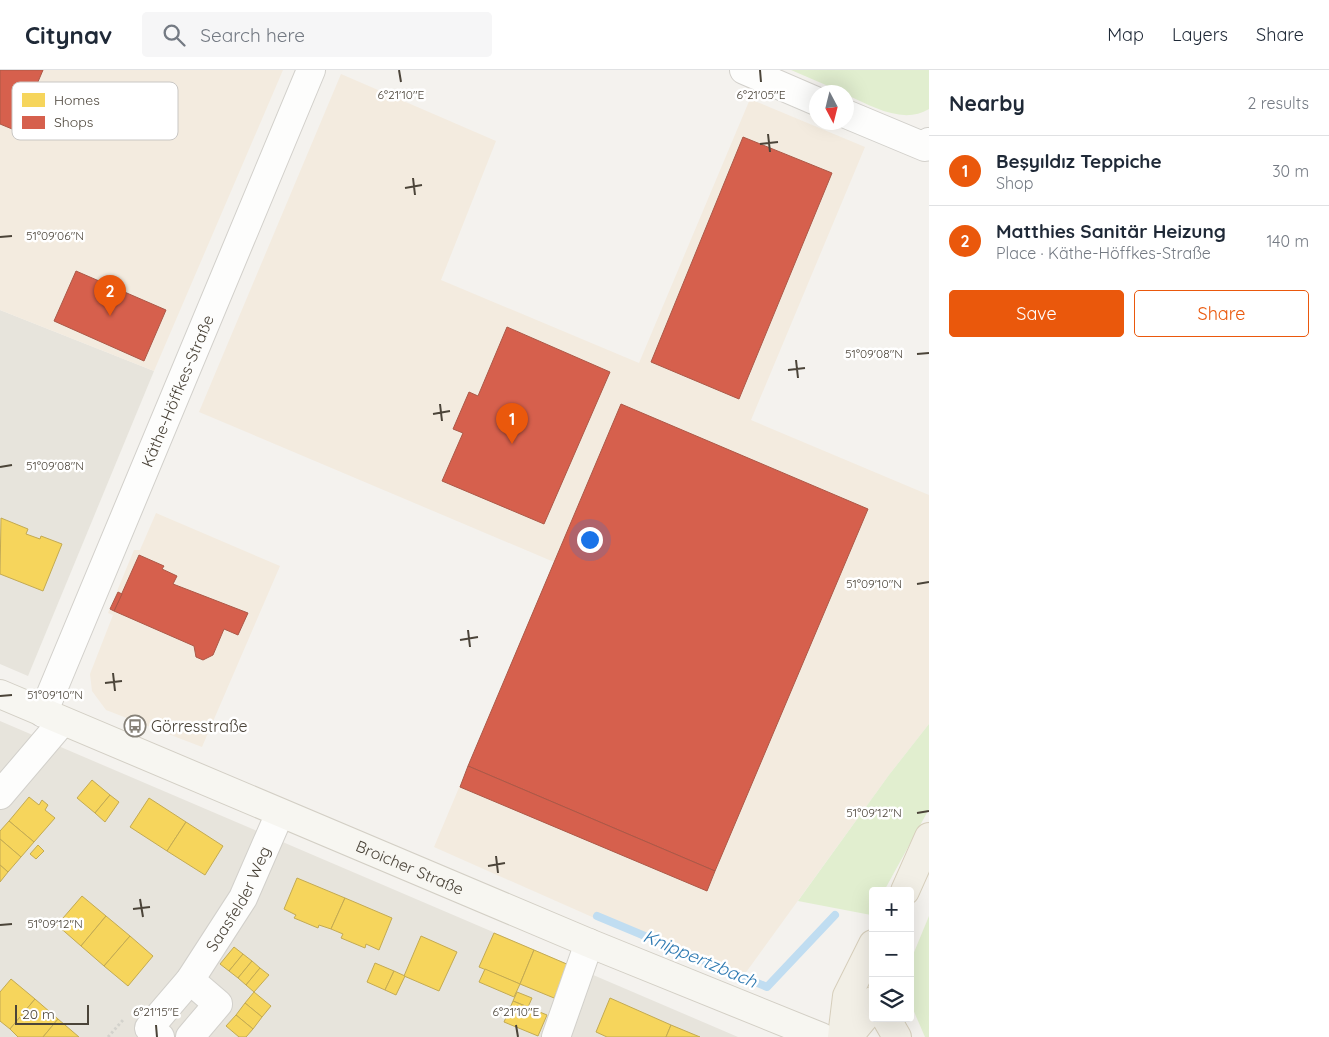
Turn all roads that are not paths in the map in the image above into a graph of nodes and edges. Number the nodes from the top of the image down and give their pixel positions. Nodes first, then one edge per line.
1 (310, 70) edge
2 (744, 70) edge
3 (809, 98) edge
4 (854, 117) edge
5 (928, 146) edge
6 (0, 694) edge
7 (53, 717) junction
8 (0, 795) edge
9 (280, 813) junction
10 (929, 837) edge
11 (907, 887) edge
12 (589, 943) junction
13 (869, 952) edge
14 (190, 980) junction
15 (869, 1010) edge
16 (888, 1022) edge
17 (160, 1037) edge
18 (190, 1037) edge
19 (556, 1037) edge
20 (821, 1037) edge
21 (842, 1037) edge
22 (848, 1037) edge
23 (897, 1037) edge

1 - 7 street, Käthe-Höffkes-Straße
2 - 3 street
4 - 5 street
6 - 7 street, Broicher Straße
7 - 8 street
7 - 9 street, Broicher Straße
9 - 12 street, Broicher Straße
9 - 14 street, Saasfelder Weg
10 - 11 main road
12 - 19 street
12 - 20 street, Broicher Straße
13 - 21 main road
14 - 17 street, Saasfelder Weg
14 - 18 street
15 - 22 main road
16 - 23 main road

